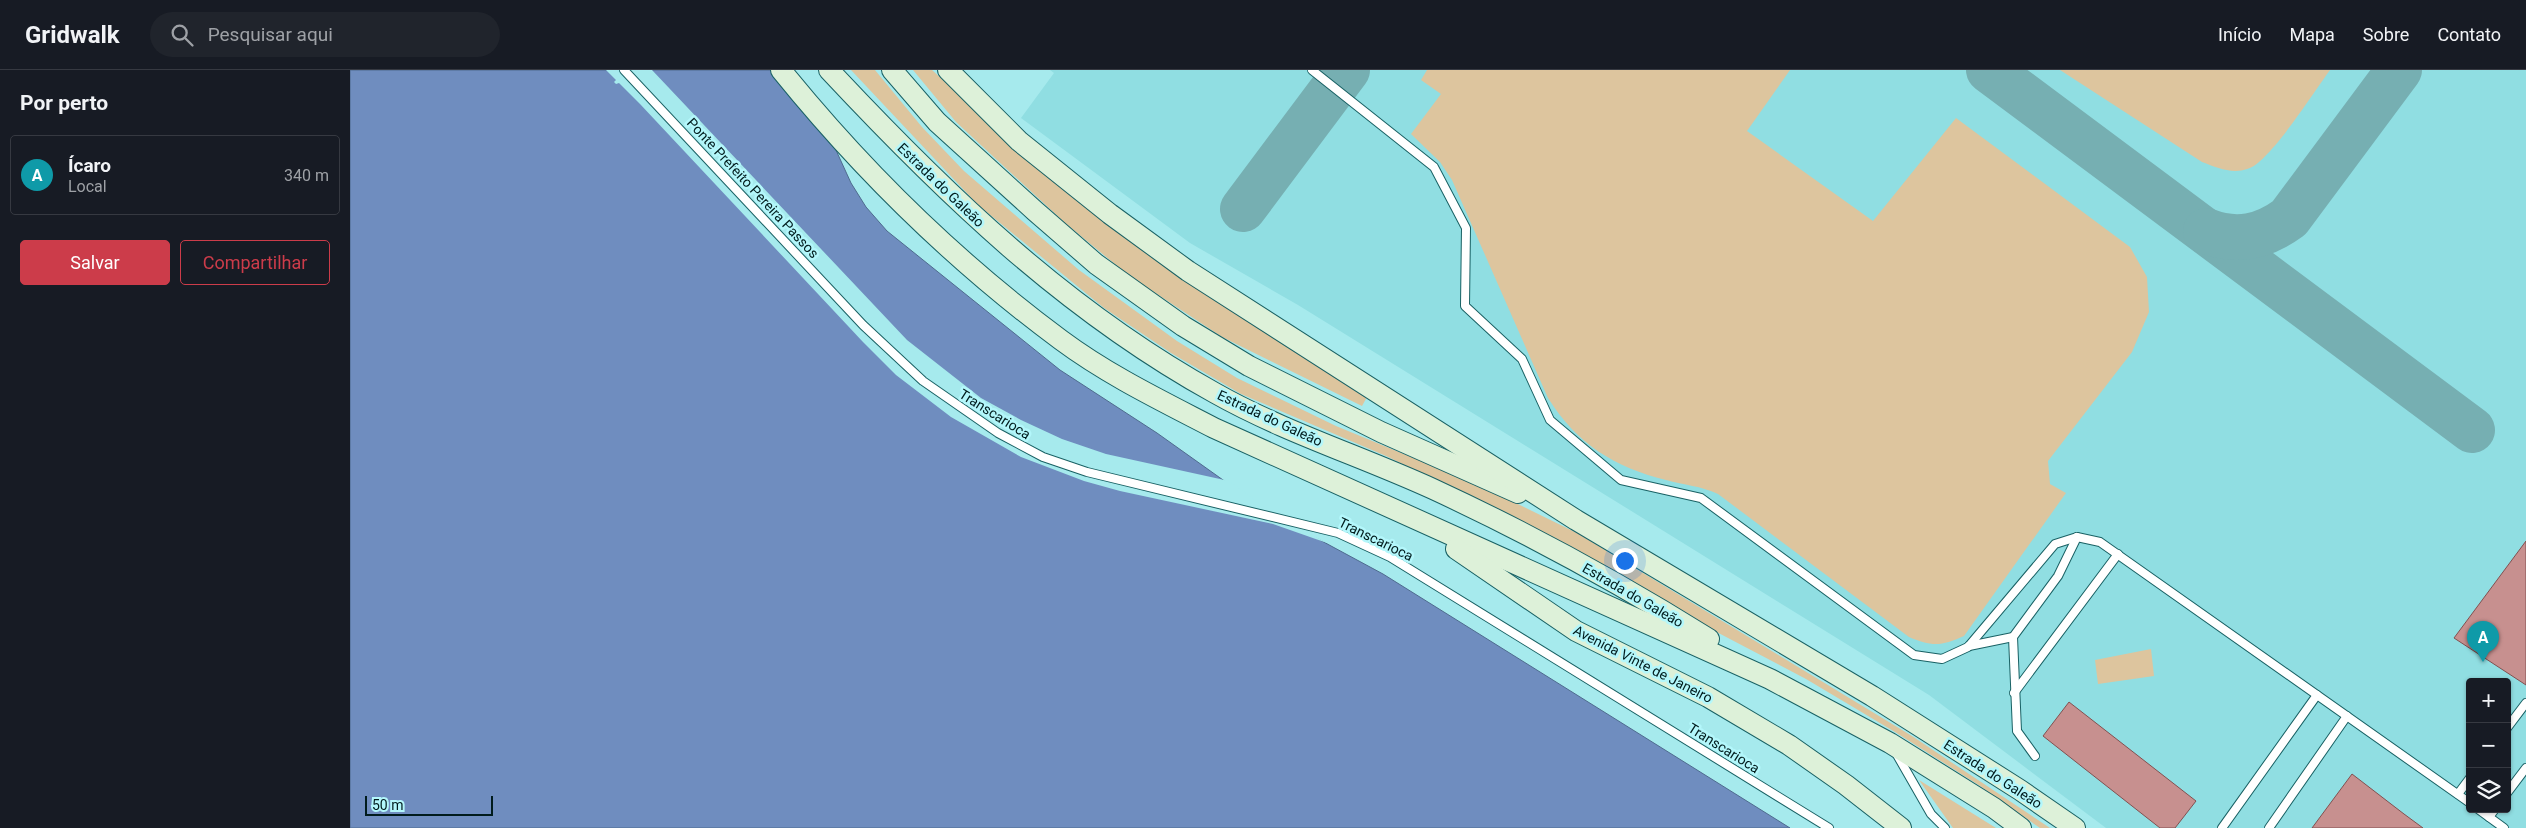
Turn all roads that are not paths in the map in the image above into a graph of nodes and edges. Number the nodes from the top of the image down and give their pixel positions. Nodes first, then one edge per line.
1 (624, 70) edge
2 (781, 70) edge
3 (829, 70) edge
4 (892, 70) edge
5 (948, 70) edge
6 (1312, 70) edge
7 (863, 325) joint
8 (1382, 505) junction
9 (1576, 520) junction
10 (2077, 536) junction
11 (2118, 554) junction
12 (2013, 637) junction
13 (1969, 646) junction
14 (1770, 679) junction
15 (2014, 693) junction
16 (2317, 695) junction
17 (2526, 703) edge
18 (2347, 716) junction
19 (2511, 723) edge
20 (1890, 743) junction
21 (2035, 756) dead end
22 (2526, 768) edge
23 (2466, 783) edge
24 (2511, 788) edge
25 (2458, 794) junction
26 (2466, 800) edge
27 (2484, 813) edge
28 (2492, 813) edge
29 (2489, 817) junction
30 (1829, 828) edge
31 (1901, 828) edge
32 (1944, 828) edge
33 (2021, 828) edge
34 (2074, 828) edge
35 (2222, 828) edge
36 (2269, 828) edge
37 (2504, 828) edge

1 - 7 lane, Ponte Prefeito Pereira Passos
2 - 8 main road, Estrada do Galeão
3 - 14 main road, Estrada do Galeão
4 - 9 main road, Estrada do Galeão
5 - 9 main road, Estrada do Galeão
6 - 13 lane
7 - 30 lane, Transcarioca
8 - 14 main road, Estrada do Galeão
8 - 31 main road, Avenida Vinte de Janeiro
9 - 34 main road, Estrada do Galeão
10 - 11 lane
10 - 12 lane
10 - 13 lane
11 - 15 lane
11 - 16 lane
12 - 13 lane
12 - 15 lane
14 - 20 main road, Estrada do Galeão
15 - 21 lane
16 - 18 lane
16 - 35 lane
17 - 19 lane
18 - 25 lane
18 - 36 lane
20 - 32 lane
20 - 33 main road, Estrada do Galeão
22 - 24 lane
23 - 25 lane
25 - 26 lane
27 - 29 lane
28 - 29 lane
29 - 37 lane

